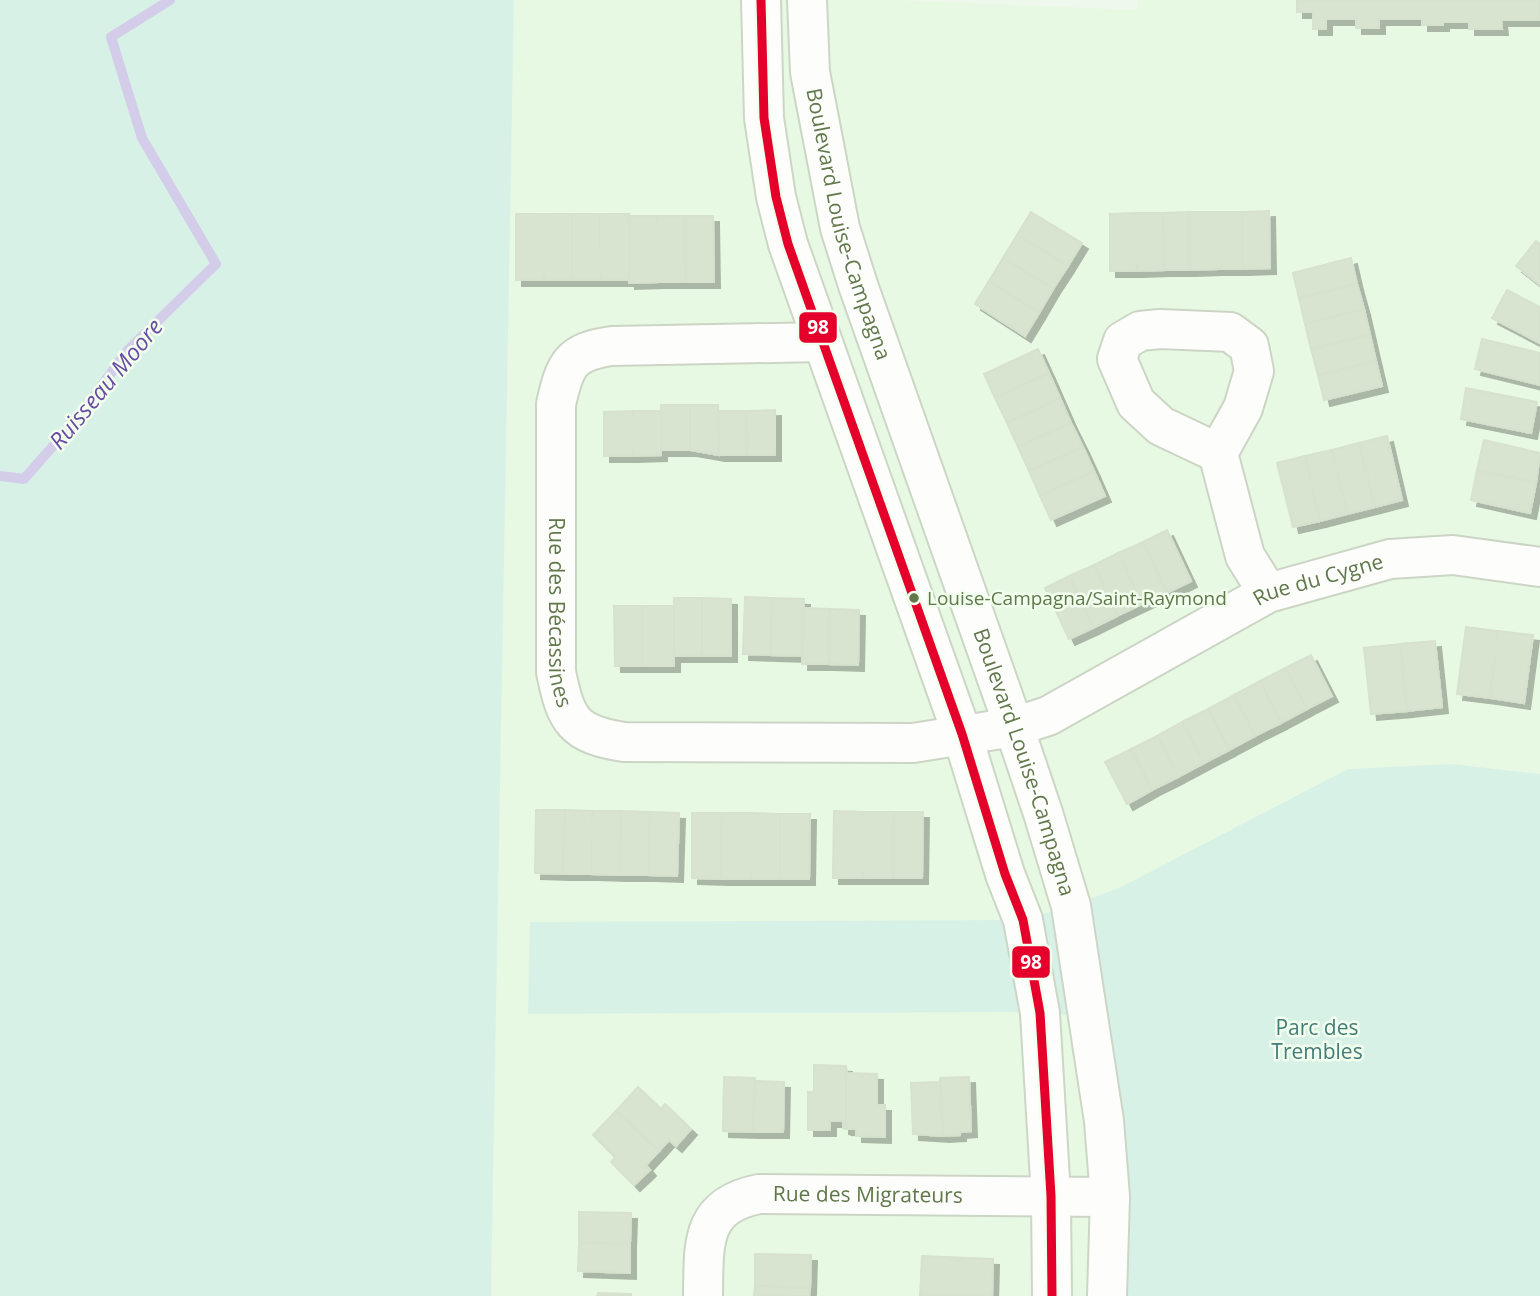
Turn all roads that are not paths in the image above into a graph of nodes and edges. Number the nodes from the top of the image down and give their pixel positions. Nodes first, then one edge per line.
1 (761, 0) edge
2 (807, 0) edge
3 (822, 342) junction
4 (1218, 453) dead end
5 (1540, 567) edge
6 (1268, 593) junction
7 (1014, 727) junction
8 (962, 734) junction
9 (1051, 1196) junction
10 (1110, 1197) junction
11 (703, 1296) edge
12 (1052, 1296) edge
13 (1107, 1296) edge

1 - 3 street
2 - 7 street, Boulevard Louise-Campagna
3 - 8 street
3 - 8 street, Rue des Bécassines
4 - 6 street
5 - 6 street, Rue du Cygne
6 - 7 street, Rue du Cygne
7 - 8 street, Rue du Cygne
7 - 10 street, Boulevard Louise-Campagna
8 - 9 street
9 - 10 street, Rue des Migrateurs
9 - 11 street, Rue des Migrateurs
9 - 12 street
10 - 13 street, Boulevard Louise-Campagna

